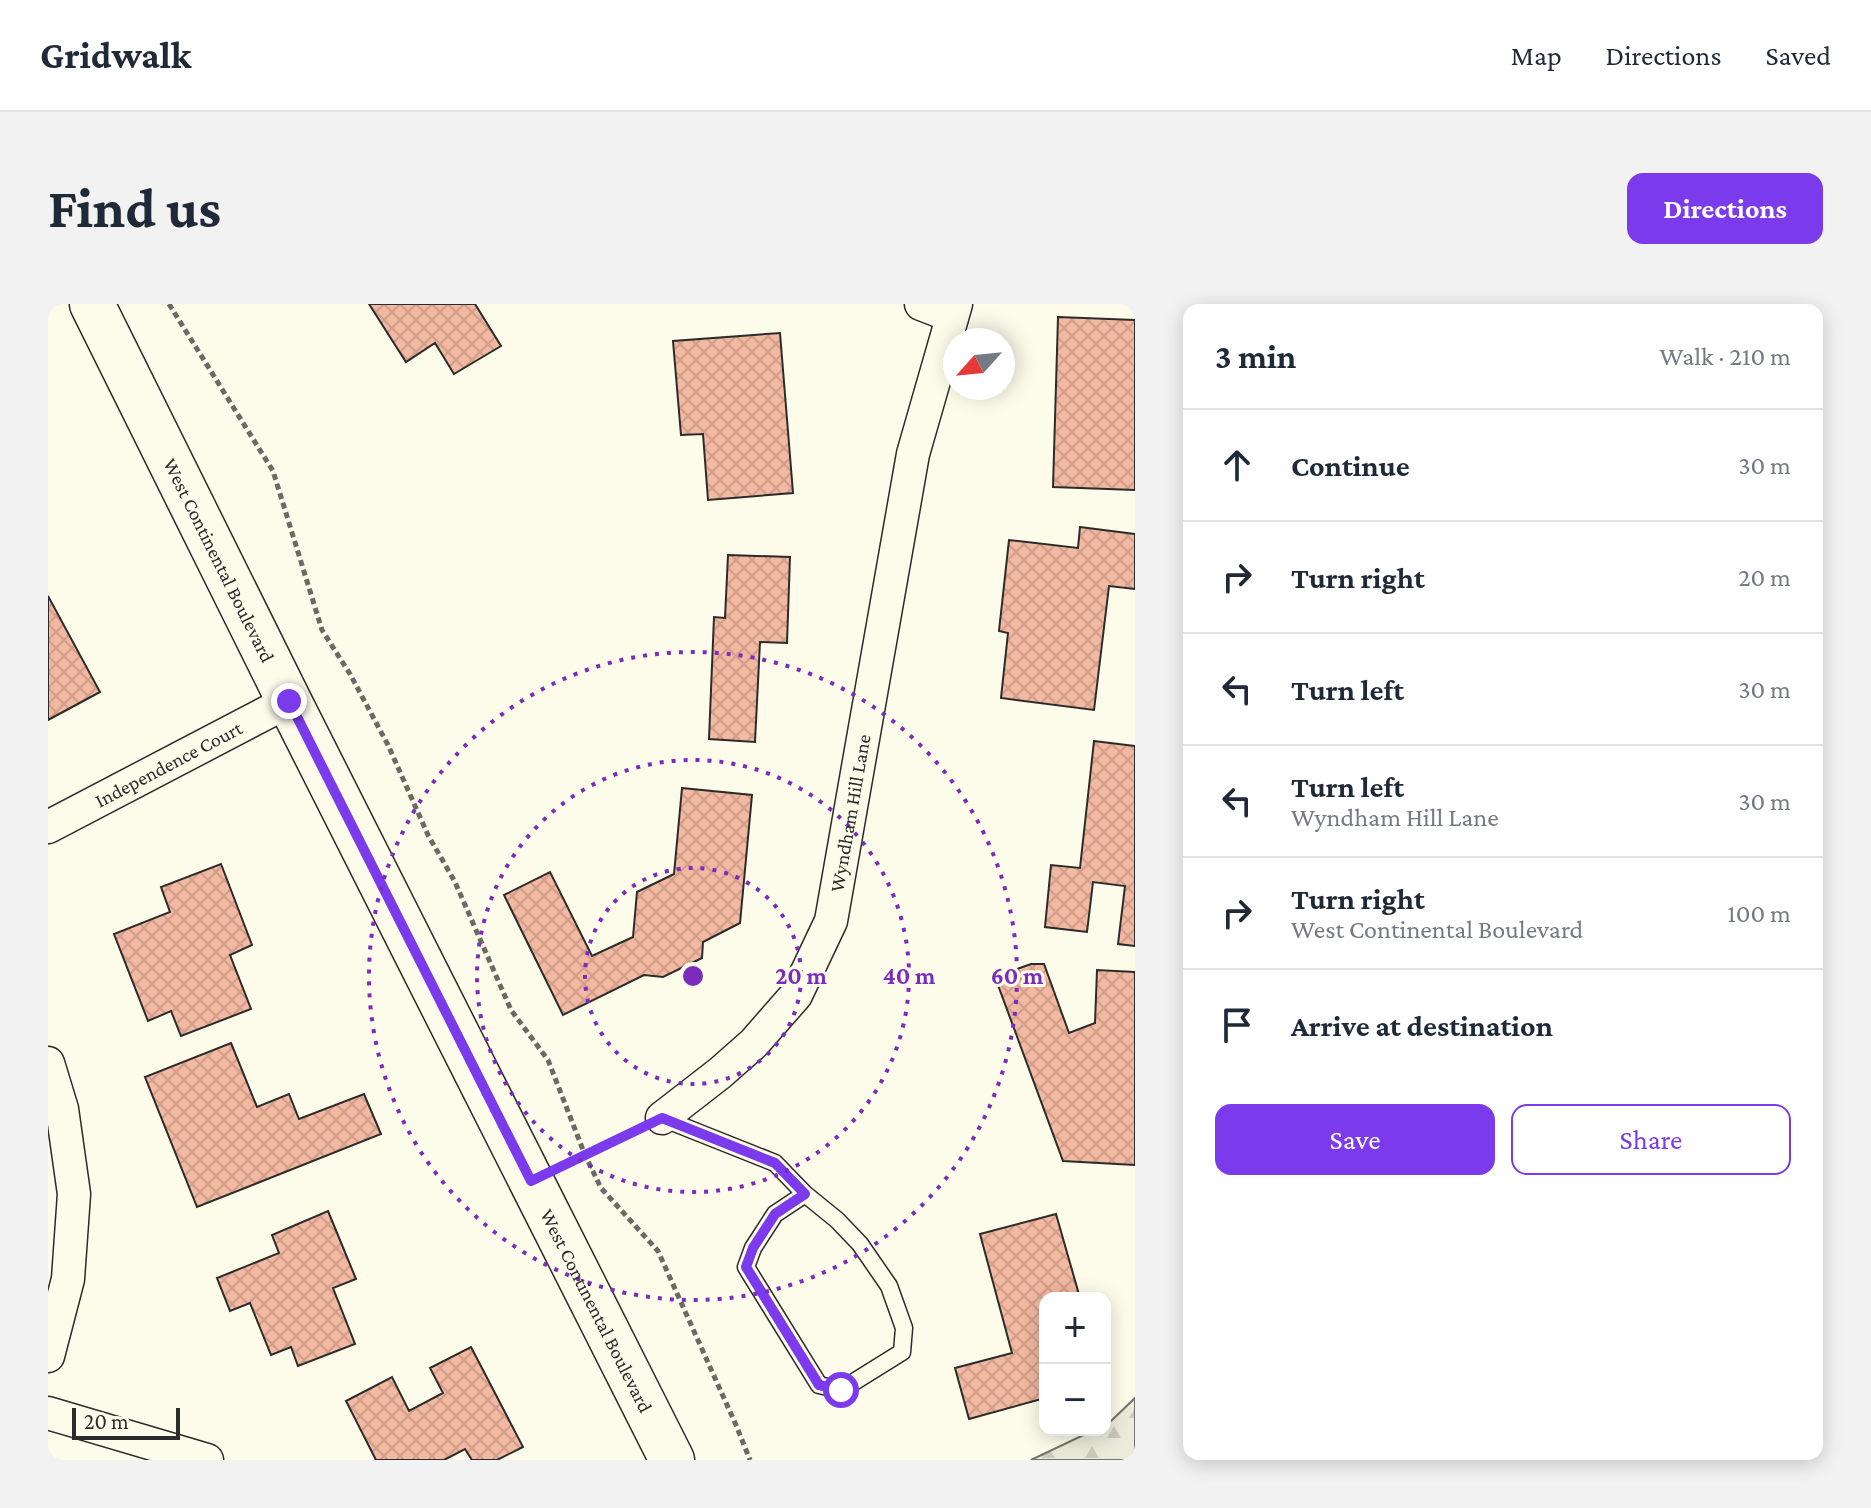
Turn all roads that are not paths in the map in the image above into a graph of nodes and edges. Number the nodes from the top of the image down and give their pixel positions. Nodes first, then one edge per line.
1 (92, 304) edge
2 (921, 304) edge
3 (954, 310) edge
4 (289, 701) junction
5 (48, 827) edge
6 (48, 1063) edge
7 (662, 1118) joint
8 (805, 1194) junction
9 (48, 1356) edge
10 (48, 1413) edge
11 (207, 1460) edge
12 (672, 1460) edge

1 - 4 main road, West Continental Boulevard
2 - 3 street
3 - 7 street, Wyndham Hill Lane
4 - 5 street, Independence Court
4 - 12 main road, West Continental Boulevard
6 - 9 street
7 - 8 lane
8 - 8 lane
10 - 11 street

